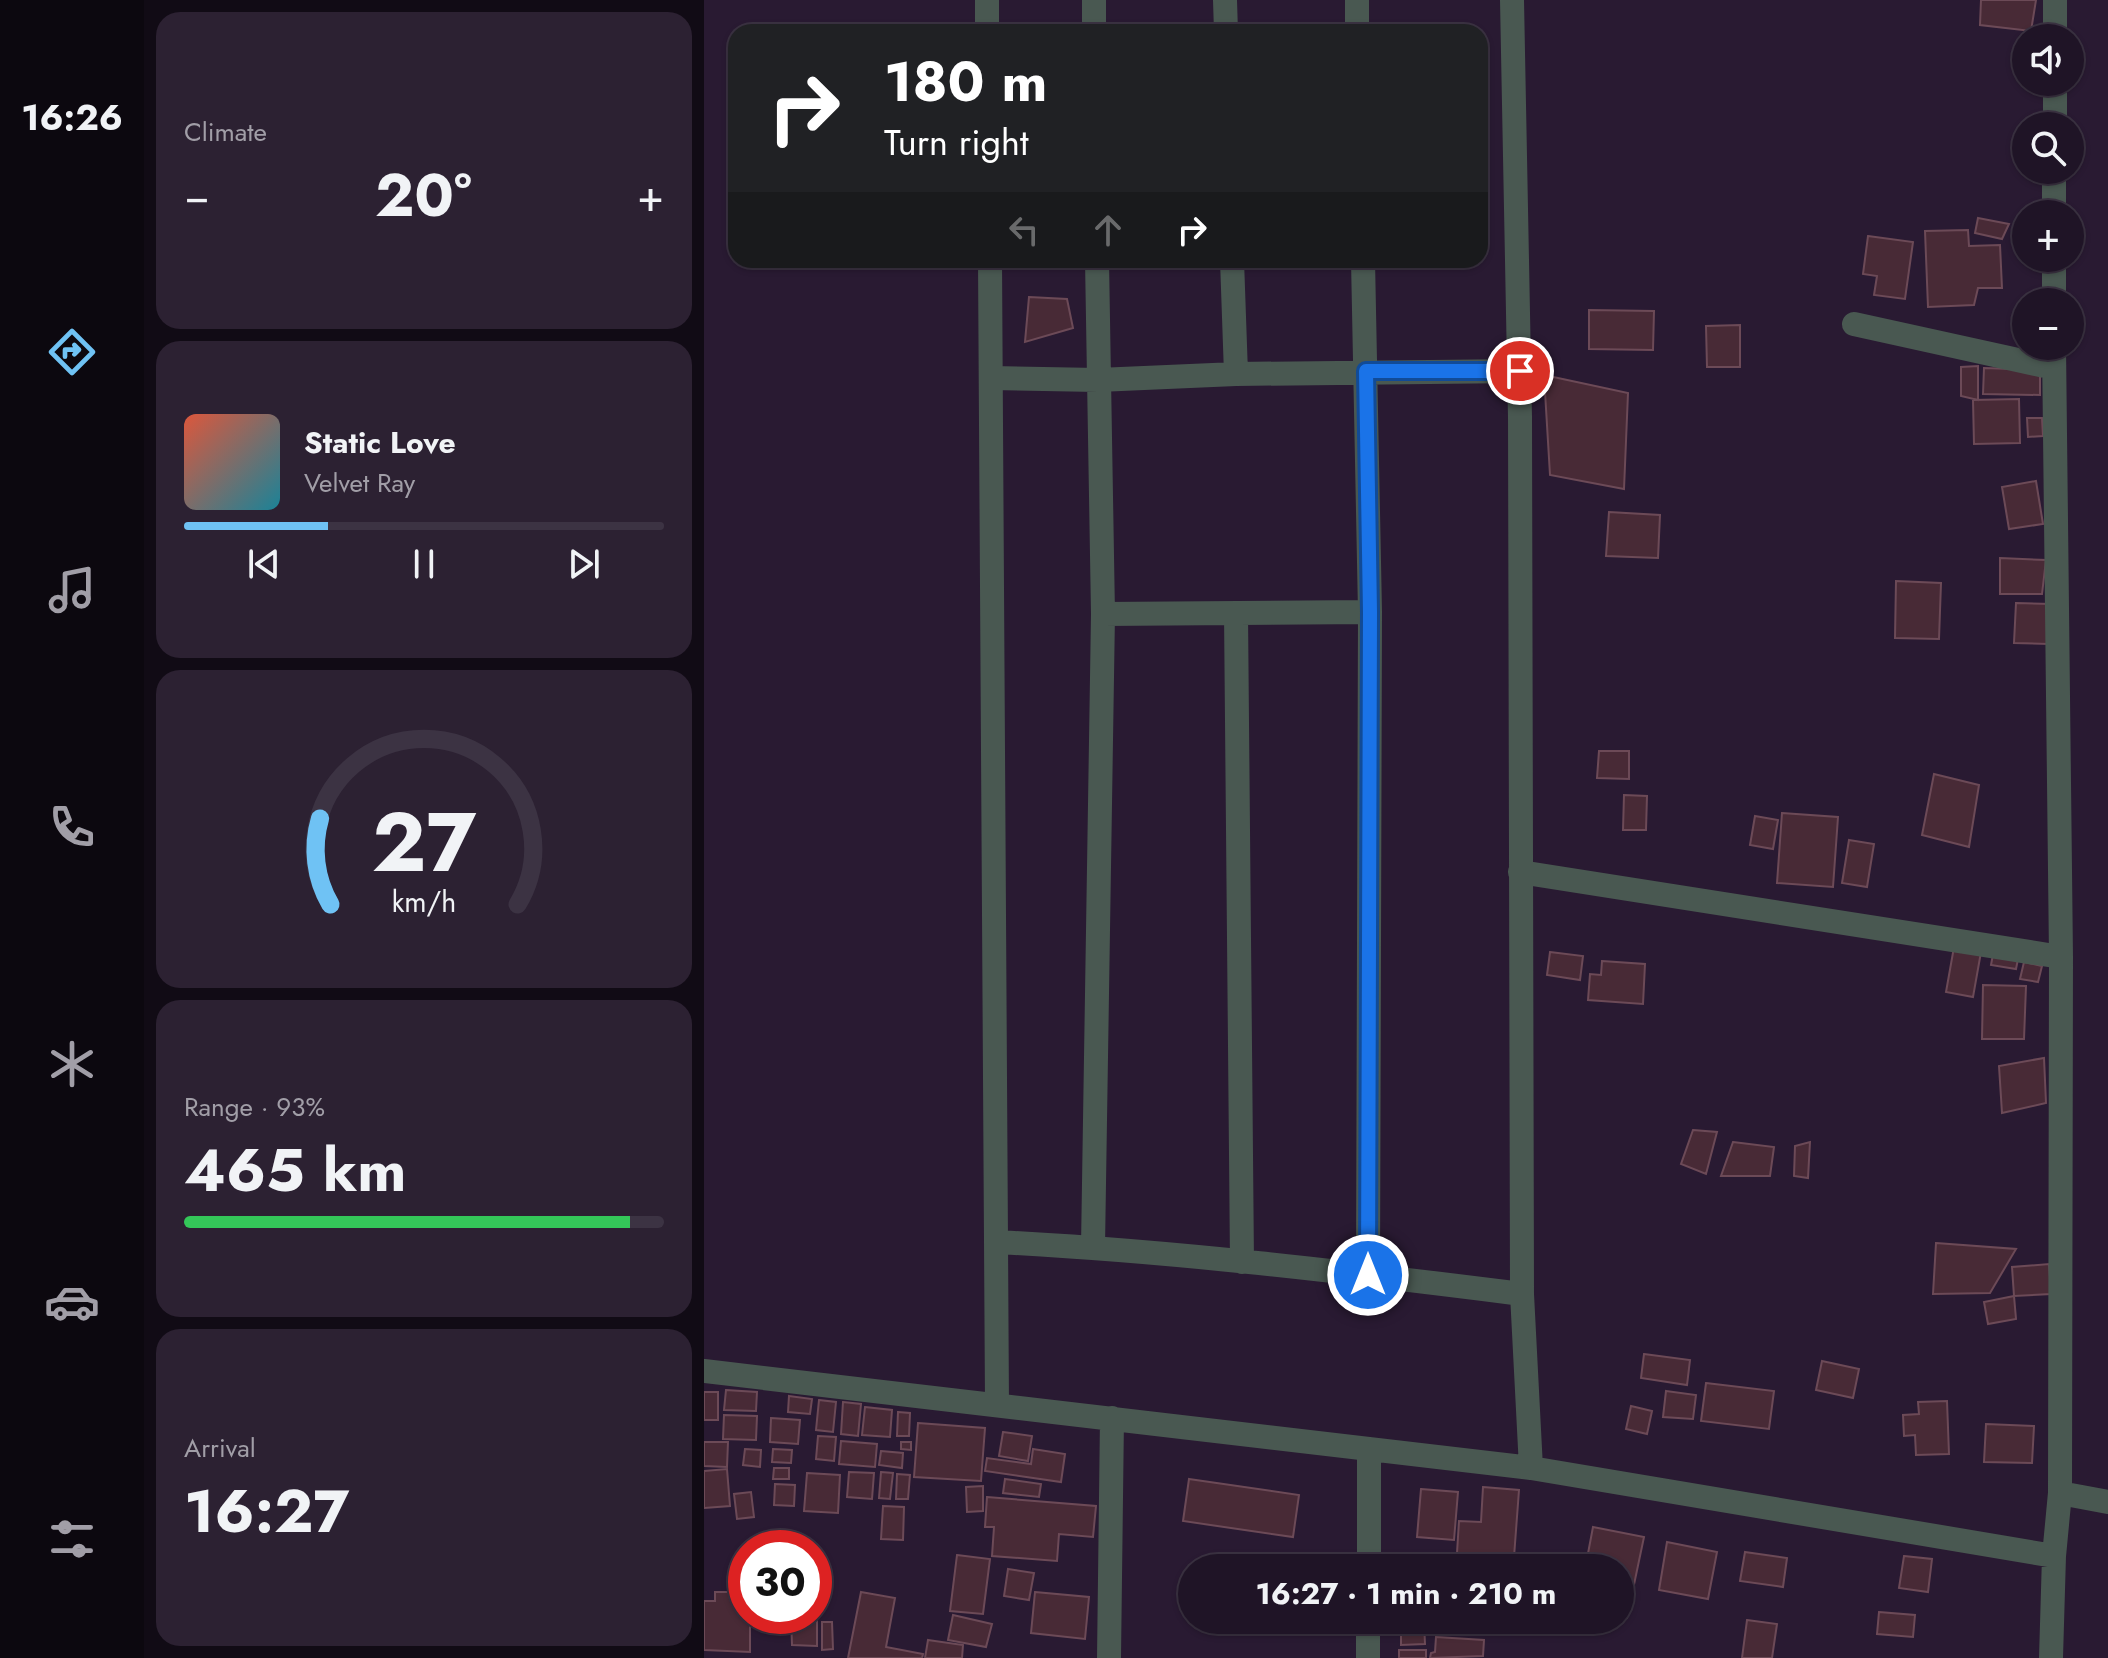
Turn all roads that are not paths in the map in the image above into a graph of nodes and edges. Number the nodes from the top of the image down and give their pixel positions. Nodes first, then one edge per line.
1 (987, 0) edge
2 (1094, 0) edge
3 (1225, 0) edge
4 (1357, 0) edge
5 (1512, 0) edge
6 (2055, 0) edge
7 (987, 24) edge
8 (1094, 24) edge
9 (1226, 24) edge
10 (1357, 24) edge
11 (2055, 24) edge
12 (990, 268) edge
13 (1097, 268) edge
14 (1232, 268) edge
15 (1363, 268) edge
16 (1854, 324) dead end
17 (2012, 350) edge
18 (2054, 360) edge
19 (1366, 371) junction
20 (1520, 371) junction
21 (1236, 374) junction
22 (991, 378) junction
23 (1098, 380) junction
24 (1370, 612) junction
25 (1236, 613) junction
26 (1103, 614) junction
27 (1520, 872) junction
28 (2061, 957) junction
29 (996, 1242) junction
30 (1093, 1247) junction
31 (1242, 1262) junction
32 (1368, 1275) junction
33 (1522, 1294) junction
34 (704, 1371) edge
35 (997, 1405) junction
36 (1112, 1418) junction
37 (1369, 1449) junction
38 (1531, 1468) junction
39 (2060, 1493) junction
40 (2108, 1502) edge
41 (1369, 1554) edge
42 (2054, 1556) junction
43 (1368, 1634) edge
44 (1109, 1658) edge
45 (1368, 1658) edge
46 (2051, 1658) edge

1 - 7 street
2 - 8 street
3 - 9 street
4 - 10 street
5 - 20 street
6 - 11 street
12 - 22 street
13 - 23 street
14 - 21 street
15 - 19 street
16 - 17 street
18 - 28 street
19 - 20 street
19 - 21 street
19 - 24 street
20 - 27 street
21 - 23 street
22 - 23 street
22 - 29 street
23 - 26 street
24 - 25 street
24 - 32 street
25 - 26 street
25 - 31 street
26 - 30 street
27 - 28 street
27 - 33 street
28 - 39 street
29 - 30 street
29 - 35 street
30 - 31 street
31 - 32 street
32 - 33 street
33 - 38 street
34 - 35 street
35 - 36 street
36 - 37 street
36 - 44 street
37 - 38 street
37 - 41 street
38 - 42 street
39 - 40 street
39 - 42 street
42 - 46 street
43 - 45 street

